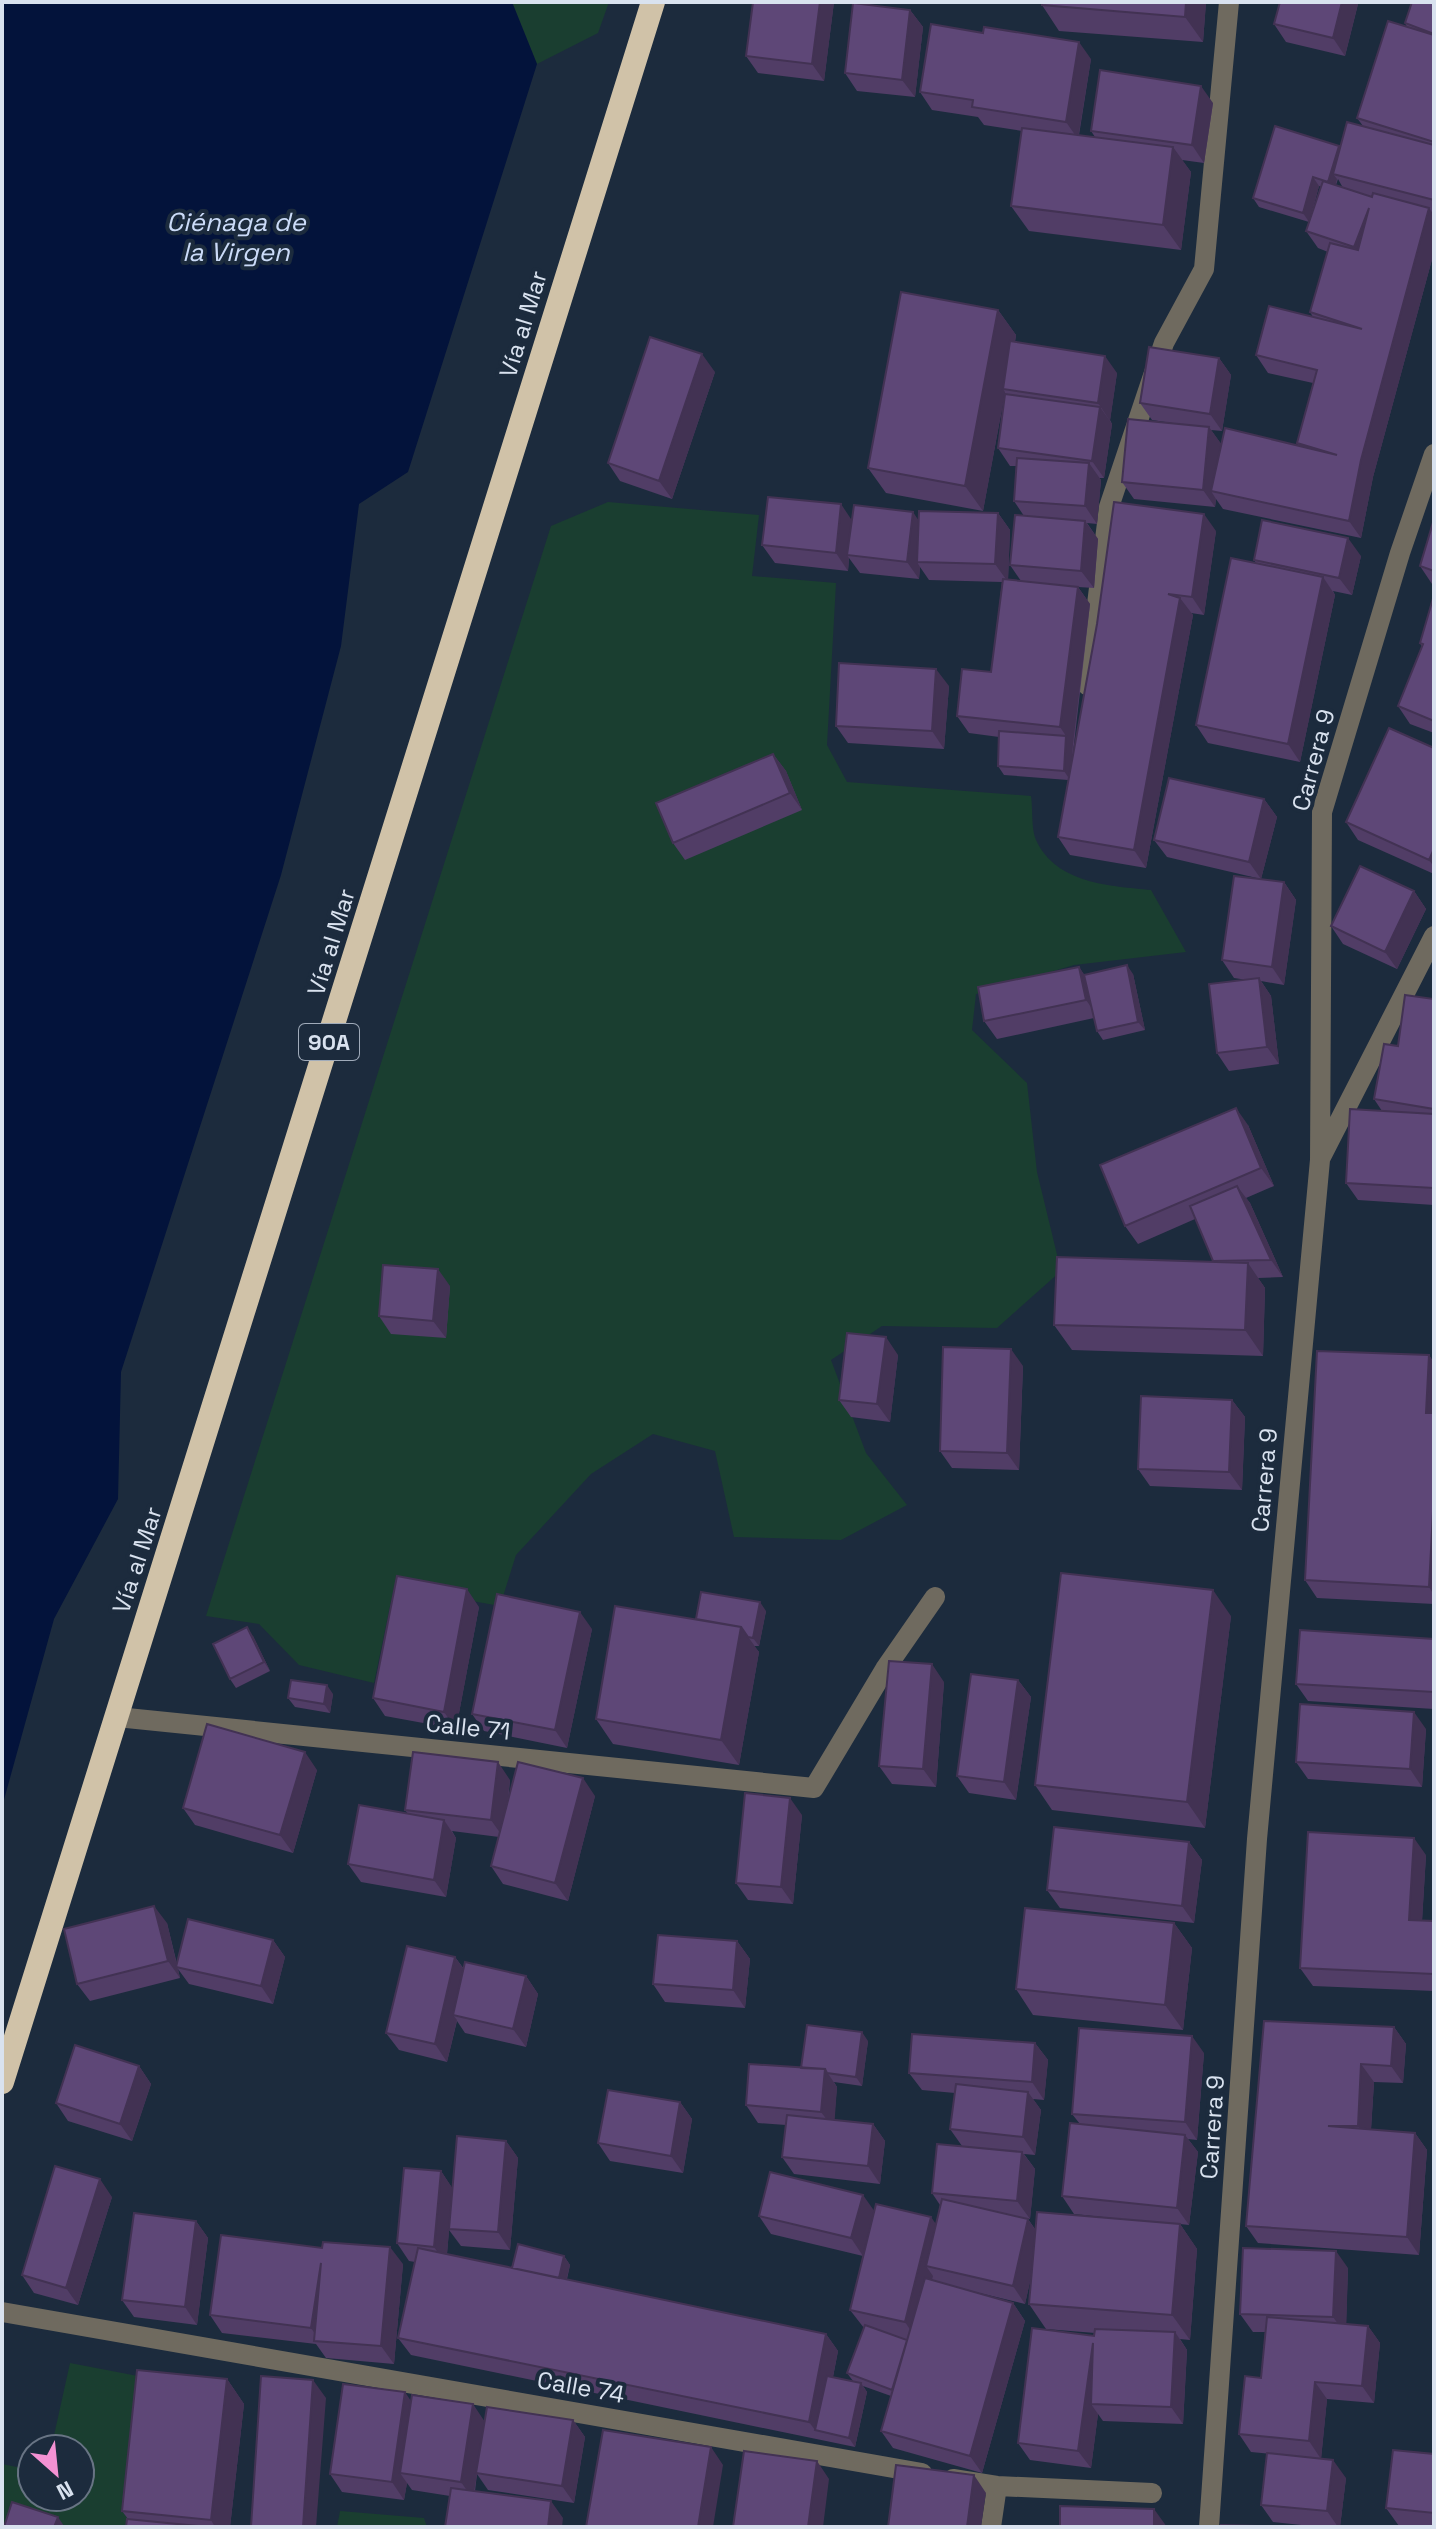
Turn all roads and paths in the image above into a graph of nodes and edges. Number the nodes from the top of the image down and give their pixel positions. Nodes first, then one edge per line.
1 (653, 2) edge
2 (1229, 2) edge
3 (1434, 454) edge
4 (1085, 708) edge
5 (1434, 936) edge
6 (1320, 1160) junction
7 (935, 1597) dead end
8 (117, 1717) junction
9 (2, 2082) edge
10 (2, 2312) edge
11 (997, 2486) junction
12 (1152, 2493) dead end
13 (991, 2527) edge
14 (1209, 2527) edge

1 - 8 highway, Vía al Mar / 90A
2 - 4 street
3 - 6 street, Carrera 9
5 - 6 street
6 - 14 street, Carrera 9
7 - 8 street, Calle 71
8 - 9 highway, Vía al Mar / 90A
10 - 11 street, Calle 74
11 - 12 street, Calle 74
11 - 13 street

